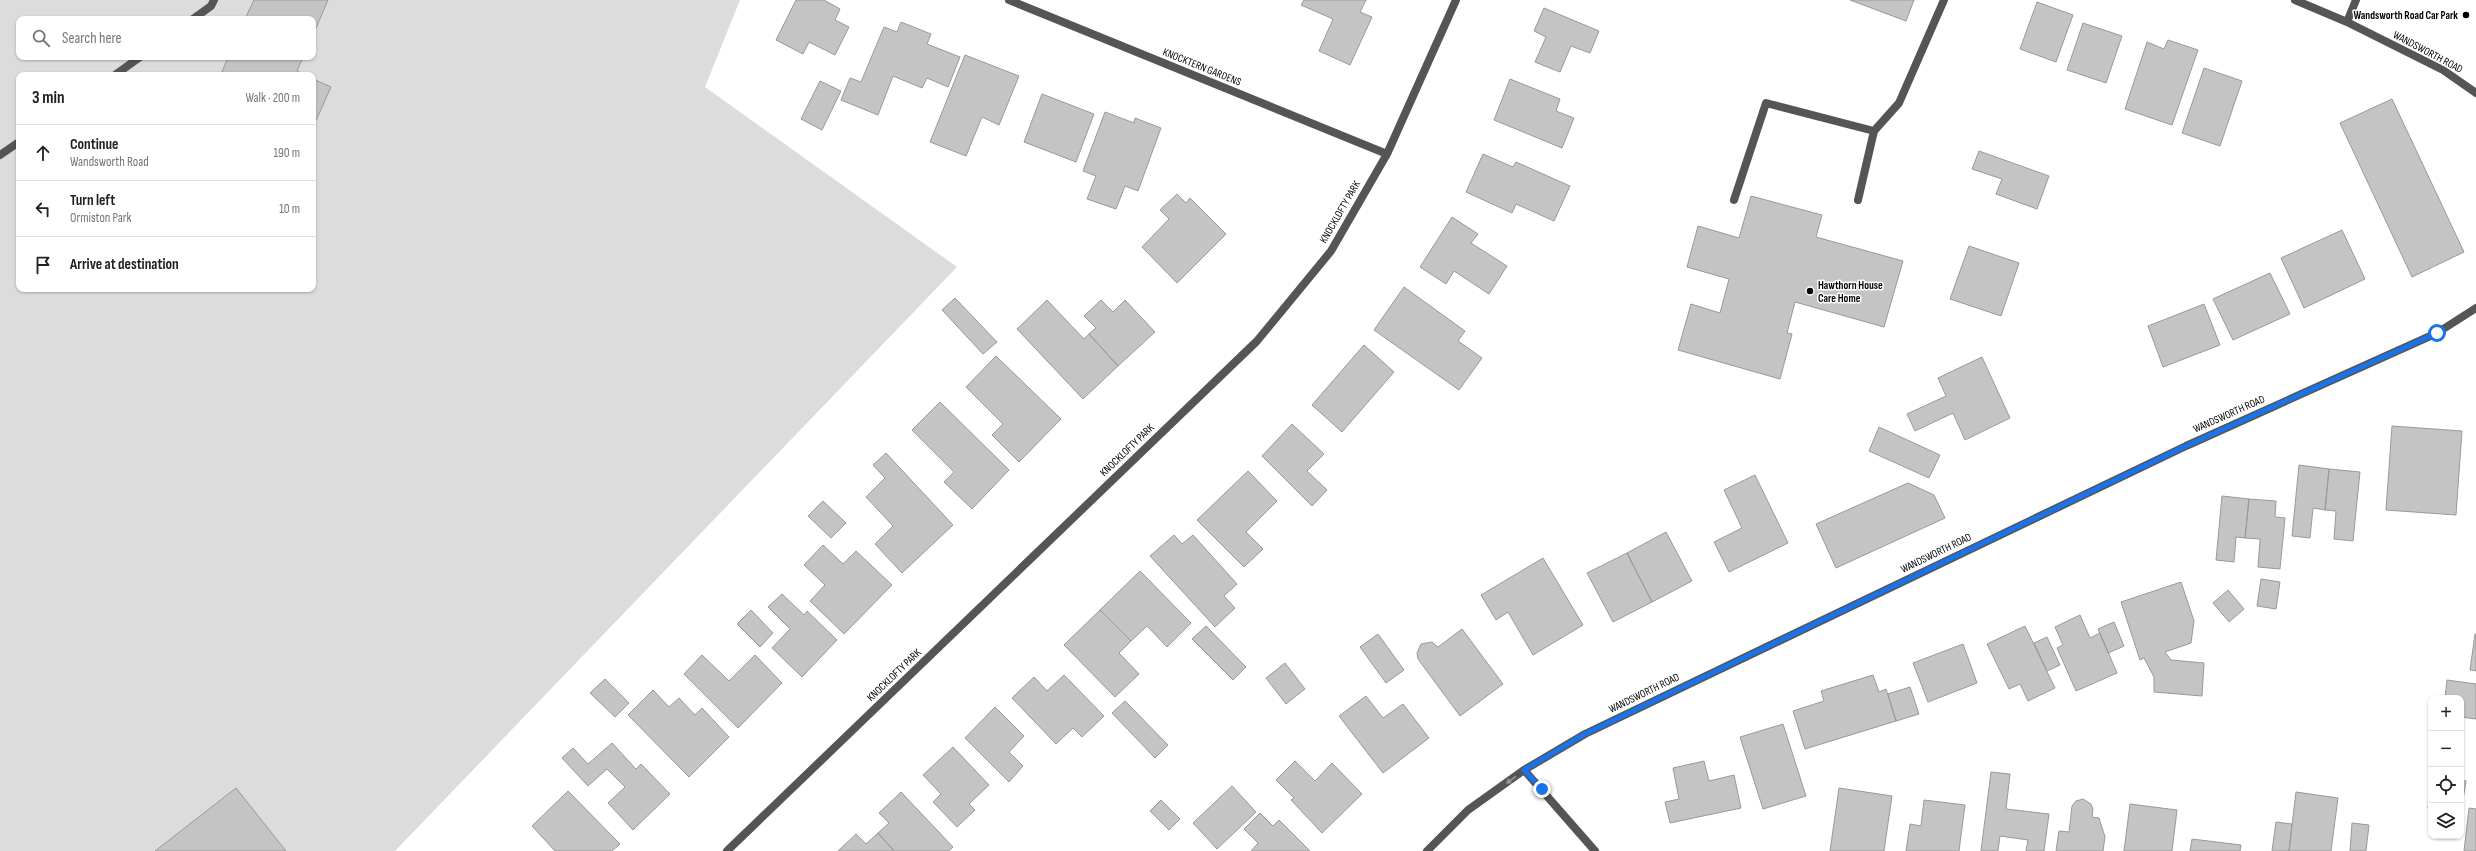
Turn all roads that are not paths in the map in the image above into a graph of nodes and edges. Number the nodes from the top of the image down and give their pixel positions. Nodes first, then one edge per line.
1 (214, 0) edge
2 (1009, 0) edge
3 (1456, 0) edge
4 (1944, 0) edge
5 (2295, 0) edge
6 (2356, 0) edge
7 (197, 16) edge
8 (2347, 22) junction
9 (136, 60) edge
10 (119, 72) edge
11 (2476, 93) edge
12 (1874, 131) junction
13 (16, 144) edge
14 (1387, 154) junction
15 (0, 155) edge
16 (1734, 200) dead end
17 (1858, 200) dead end
18 (2476, 308) edge
19 (1524, 770) junction
20 (727, 851) edge
21 (1427, 851) edge
22 (1595, 851) edge

1 - 7 street
2 - 14 street, KNOCKTERN GARDENS
3 - 14 street, KNOCKLOFTY PARK
4 - 12 street
5 - 8 street, WANDSWORTH ROAD
6 - 8 street
8 - 11 street, WANDSWORTH ROAD
9 - 10 street
12 - 16 street
12 - 17 street
13 - 15 street
14 - 20 street, KNOCKLOFTY PARK
18 - 19 street, WANDSWORTH ROAD
19 -> 21 street, WANDSWORTH ROAD
19 - 22 street

